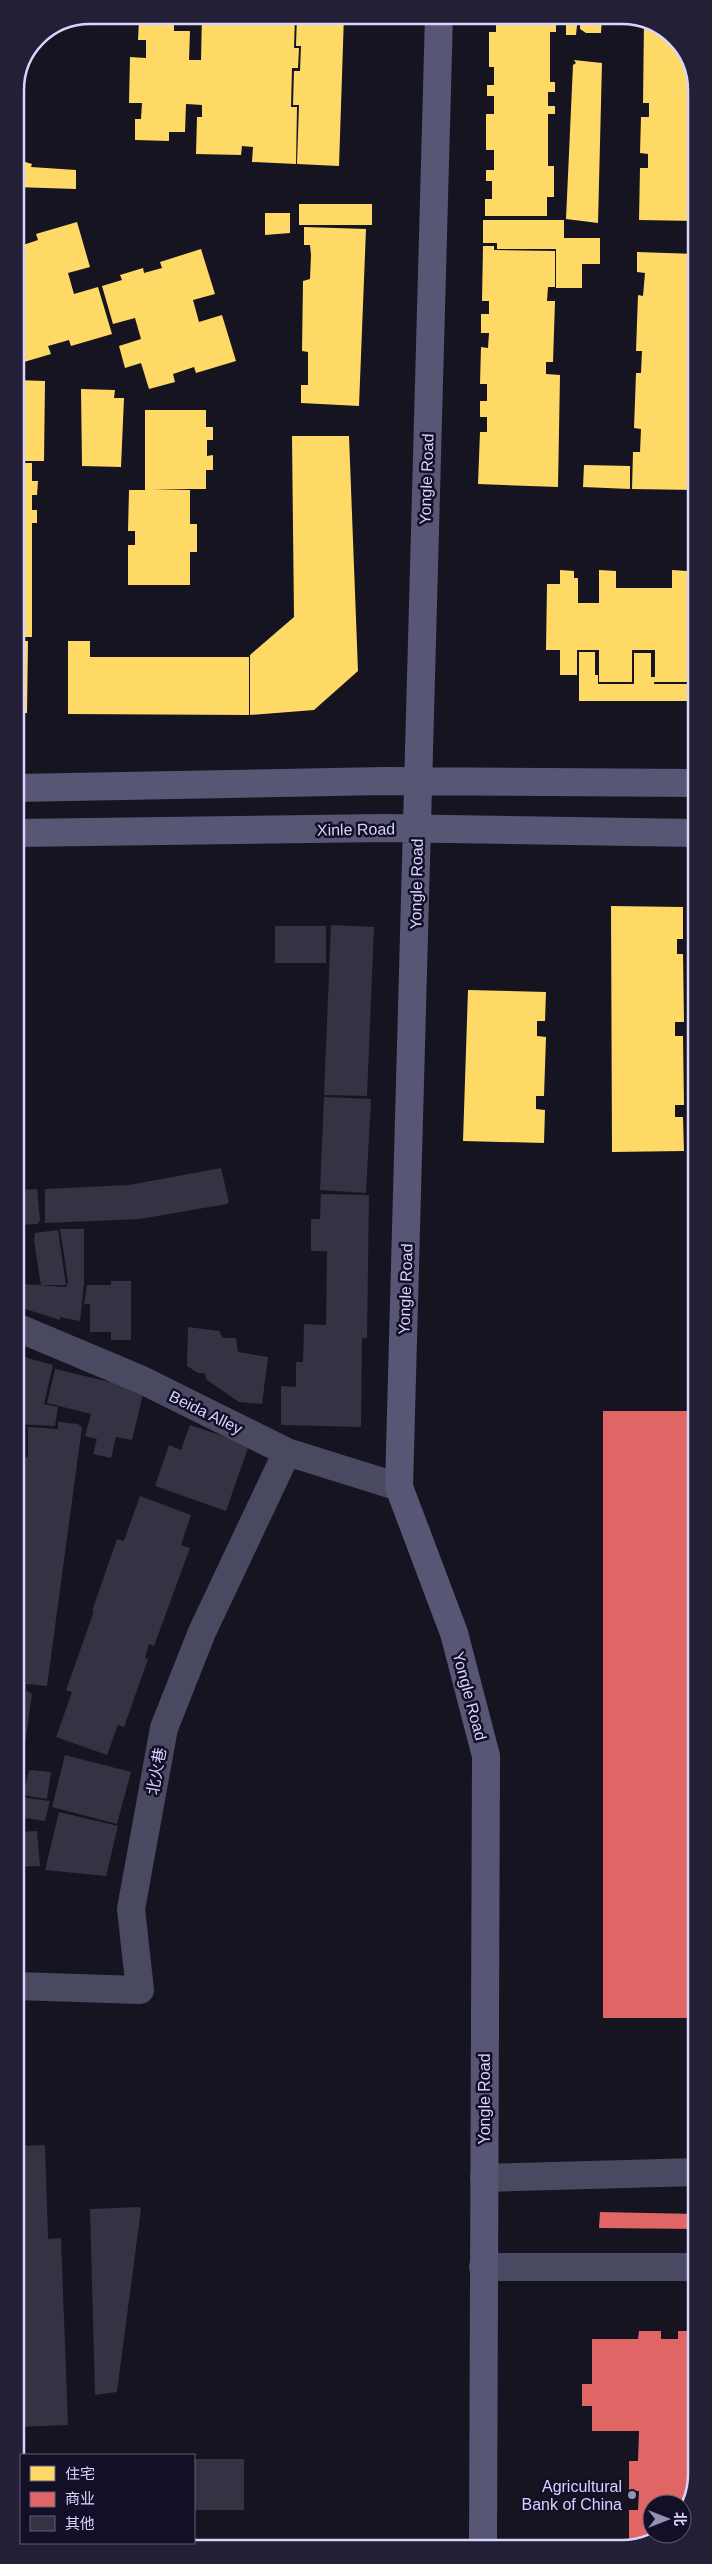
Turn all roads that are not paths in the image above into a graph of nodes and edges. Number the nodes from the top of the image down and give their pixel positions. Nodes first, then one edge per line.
1 (439, 24) edge
2 (418, 782) junction
3 (688, 783) edge
4 (24, 788) edge
5 (417, 828) junction
6 (688, 833) edge
7 (24, 834) edge
8 (24, 1330) edge
9 (287, 1452) junction
10 (399, 1488) junction
11 (24, 1986) edge
12 (688, 2172) edge
13 (484, 2178) junction
14 (483, 2266) junction
15 (688, 2266) edge
16 (483, 2540) edge

1 - 2 street, Yongle Road
2 - 3 street
2 - 4 street
2 - 5 street, Yongle Road
5 - 6 street, Xinle Road
5 - 7 street, Xinle Road
5 - 10 street, Yongle Road
8 - 9 street, Beida Alley
9 - 10 street, Beida Alley
9 - 11 street, 北火巷
10 - 13 street, Yongle Road
12 - 13 street
13 - 14 street, Yongle Road
14 - 15 street
14 - 16 street, Yongle Road

